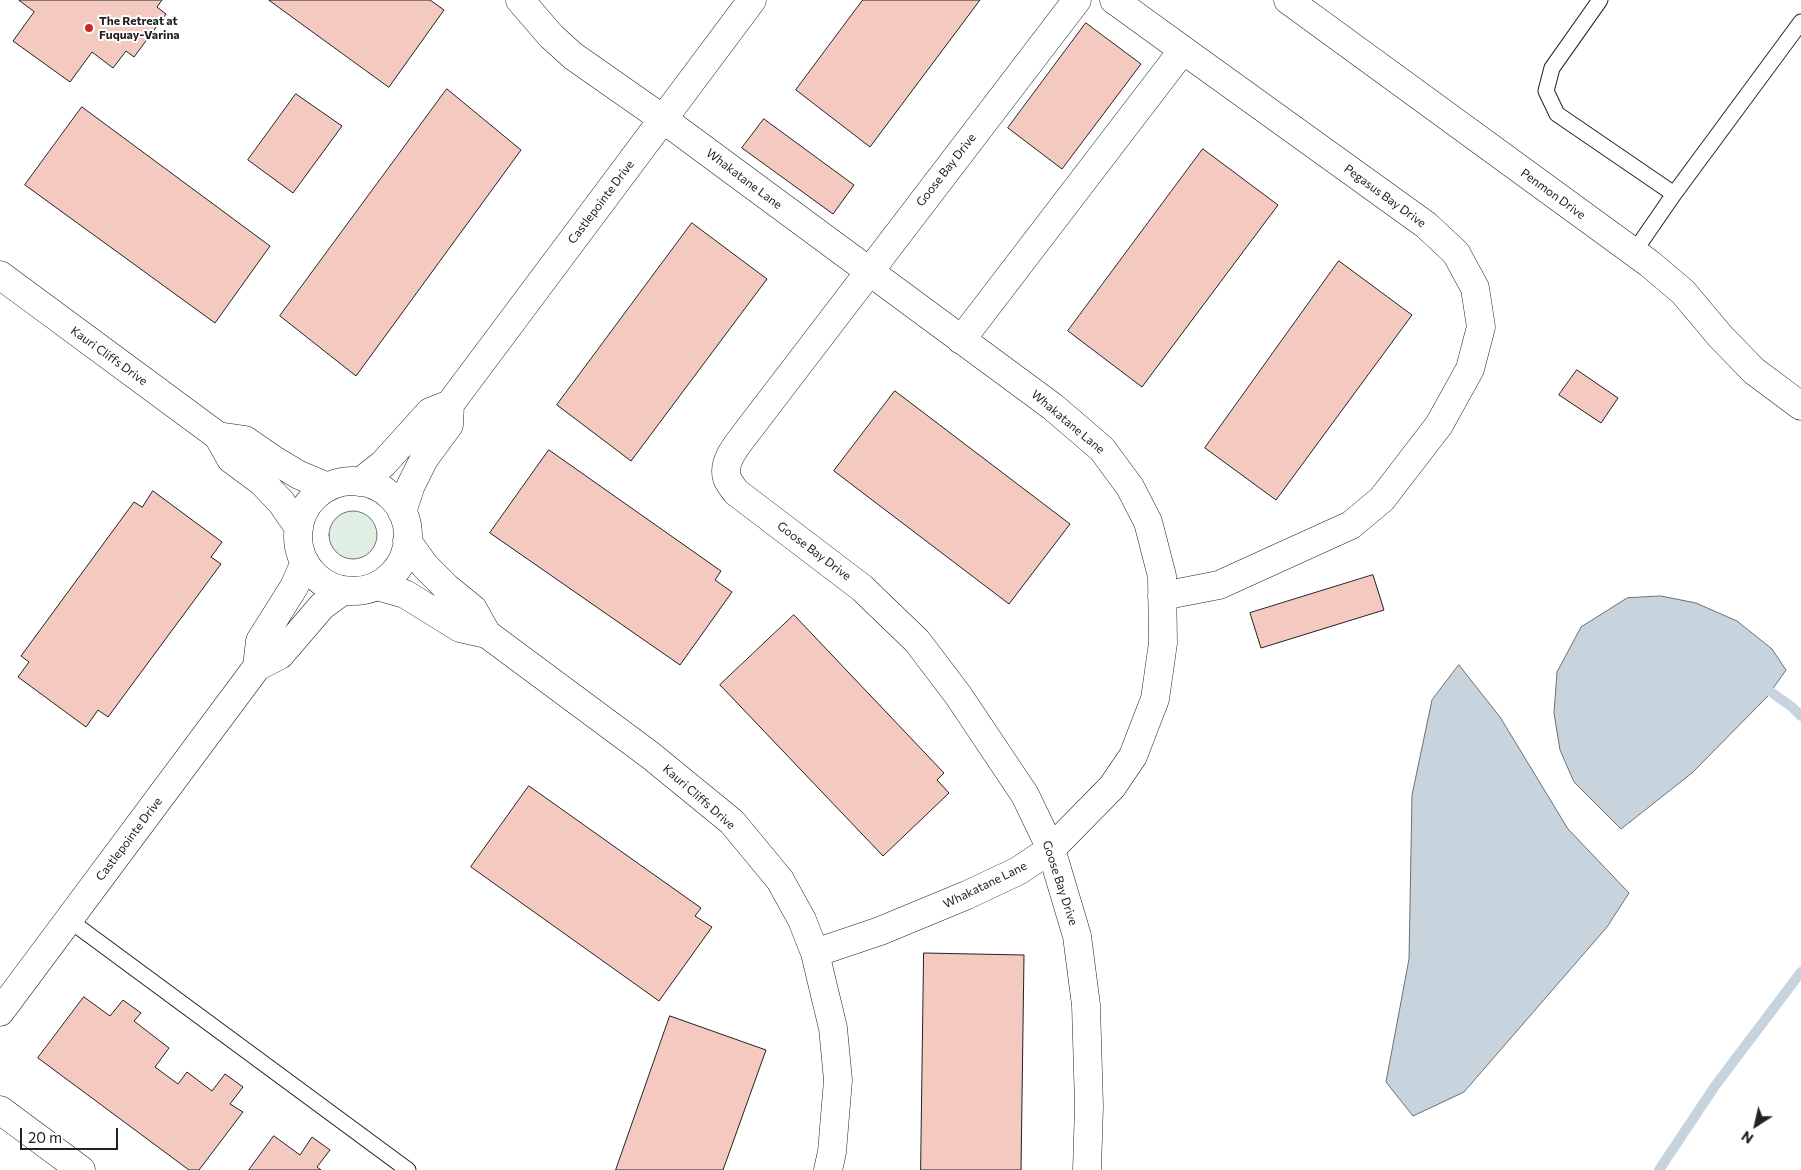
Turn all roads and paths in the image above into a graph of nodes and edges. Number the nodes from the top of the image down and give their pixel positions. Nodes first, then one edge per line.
1 (520, 0) edge
2 (752, 0) edge
3 (1077, 0) edge
4 (1114, 0) edge
5 (1288, 0) edge
6 (1600, 0) edge
7 (1801, 22) edge
8 (1183, 50) junction
9 (663, 119) junction
10 (1674, 194) junction
11 (1634, 252) junction
12 (868, 271) junction
13 (0, 275) edge
14 (961, 340) junction
15 (450, 404) junction
16 (1801, 406) edge
17 (218, 436) junction
18 (360, 482) junction
19 (328, 487) junction
20 (402, 512) junction
21 (299, 528) junction
22 (407, 541) junction
23 (304, 562) junction
24 (377, 586) junction
25 (344, 590) junction
26 (1162, 596) junction
27 (487, 634) junction
28 (257, 666) junction
29 (1051, 849) junction
30 (69, 920) junction
31 (815, 953) junction
32 (0, 1012) edge
33 (0, 1110) edge
34 (81, 1170) edge
35 (408, 1170) edge
36 (828, 1170) edge
37 (1087, 1170) edge

1 - 9 street, Whakatane Lane
2 - 9 street, Castlepointe Drive
3 - 12 street, Goose Bay Drive
4 - 8 street
5 - 11 street, Penmon Drive
6 - 10 lane
7 - 10 lane
8 - 14 street
8 - 26 street, Pegasus Bay Drive
9 - 12 street, Whakatane Lane
9 - 15 street, Castlepointe Drive
10 - 11 lane
11 - 16 street, Penmon Drive
12 - 14 street, Whakatane Lane
12 - 29 street, Goose Bay Drive
13 - 17 street, Kauri Cliffs Drive
14 - 26 street, Whakatane Lane
15 - 18 street, Castlepointe Drive
15 - 20 street, Castlepointe Drive
17 - 19 street, Kauri Cliffs Drive
17 - 21 street, Kauri Cliffs Drive
18 - 19 street
18 - 20 street
19 - 21 street
20 - 22 street
21 - 23 street
22 - 24 street
22 - 27 street, Kauri Cliffs Drive
23 - 25 street
23 - 28 street, Castlepointe Drive
24 - 25 street
24 - 27 street, Kauri Cliffs Drive
25 - 28 street, Castlepointe Drive
26 - 29 street, Whakatane Lane
27 - 31 street, Kauri Cliffs Drive
28 - 30 street, Castlepointe Drive
29 - 31 street, Whakatane Lane
29 - 37 street, Goose Bay Drive
30 - 32 street, Castlepointe Drive
30 - 35 lane
31 - 36 street, Kauri Cliffs Drive
33 - 34 street

